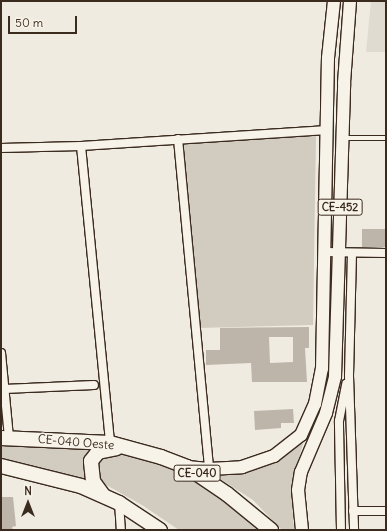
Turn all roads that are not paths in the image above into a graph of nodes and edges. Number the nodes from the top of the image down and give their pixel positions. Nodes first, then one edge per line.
1 (334, 1) edge
2 (350, 1) edge
3 (327, 130) junction
4 (342, 137) junction
5 (386, 138) edge
6 (178, 139) junction
7 (81, 146) junction
8 (1, 148) edge
9 (325, 252) junction
10 (339, 252) junction
11 (352, 252) junction
12 (386, 253) edge
13 (1, 353) edge
14 (349, 376) junction
15 (94, 385) dead end
16 (4, 389) junction
17 (5, 438) edge
18 (110, 443) junction
19 (133, 449) junction
20 (1, 466) edge
21 (187, 467) junction
22 (209, 469) junction
23 (104, 495) junction
24 (119, 503) junction
25 (353, 511) junction
26 (386, 511) edge
27 (121, 530) edge
28 (160, 530) edge
29 (271, 530) edge
30 (302, 530) edge
31 (341, 530) edge
32 (354, 530) edge

1 - 3 main road, CE-452
2 - 4 main road, CE-452
3 - 6 street
3 - 9 main road, CE-452
4 - 5 lane
4 - 10 main road, CE-452
6 - 7 street
6 - 22 street
7 - 8 street
7 - 18 street
9 - 10 street
9 - 22 main road, CE-452
10 - 11 street
10 - 30 main road, CE-452
11 - 12 street
11 - 14 street
13 - 16 street
14 - 25 street
14 - 31 street
15 - 16 street
16 - 17 street
17 - 18 highway, CE-040 Oeste / CE-040
18 - 19 highway, CE-040 Oeste / CE-040
19 - 21 highway, CE-040 Oeste / CE-040
19 - 23 highway
20 - 23 highway
21 - 22 main road, CE-452
21 - 29 highway, CE-040 Oeste / CE-040
23 - 24 highway
24 - 27 street
24 - 28 highway
25 - 26 street
25 - 32 street

